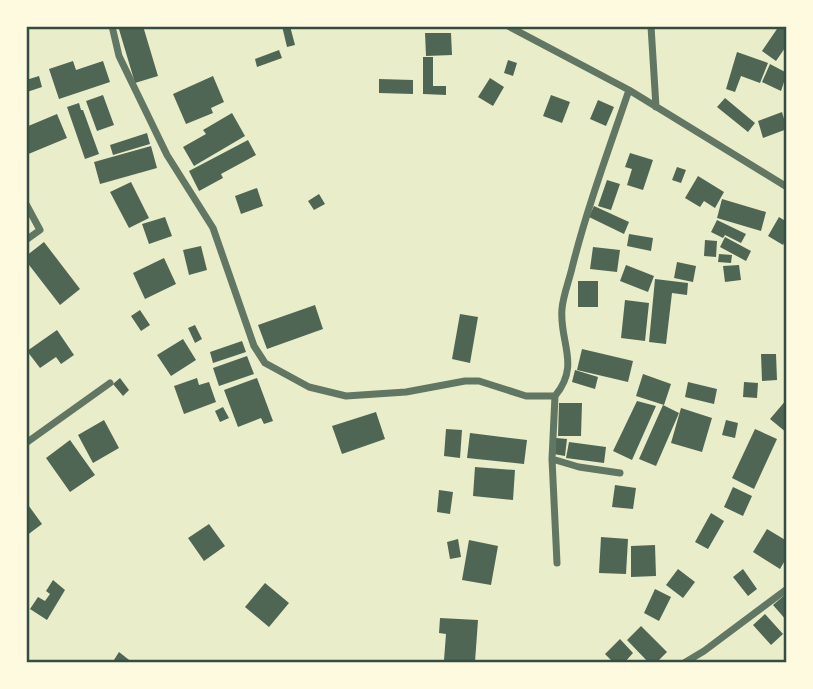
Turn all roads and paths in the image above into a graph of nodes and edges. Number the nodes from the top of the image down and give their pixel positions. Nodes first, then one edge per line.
1 (112, 26) edge
2 (508, 26) edge
3 (651, 26) edge
4 (629, 90) junction
5 (656, 107) junction
6 (787, 187) edge
7 (26, 204) edge
8 (26, 240) edge
9 (110, 383) dead end
10 (555, 396) junction
11 (26, 443) edge
12 (552, 459) junction
13 (620, 473) dead end
14 (557, 563) dead end
15 (787, 589) edge
16 (684, 663) edge

1 - 10 street
2 - 4 street
3 - 5 street
4 - 5 street
4 - 10 street
5 - 6 street
7 - 8 street
9 - 11 street
10 - 12 street
12 - 13 street
12 - 14 street
15 - 16 street

